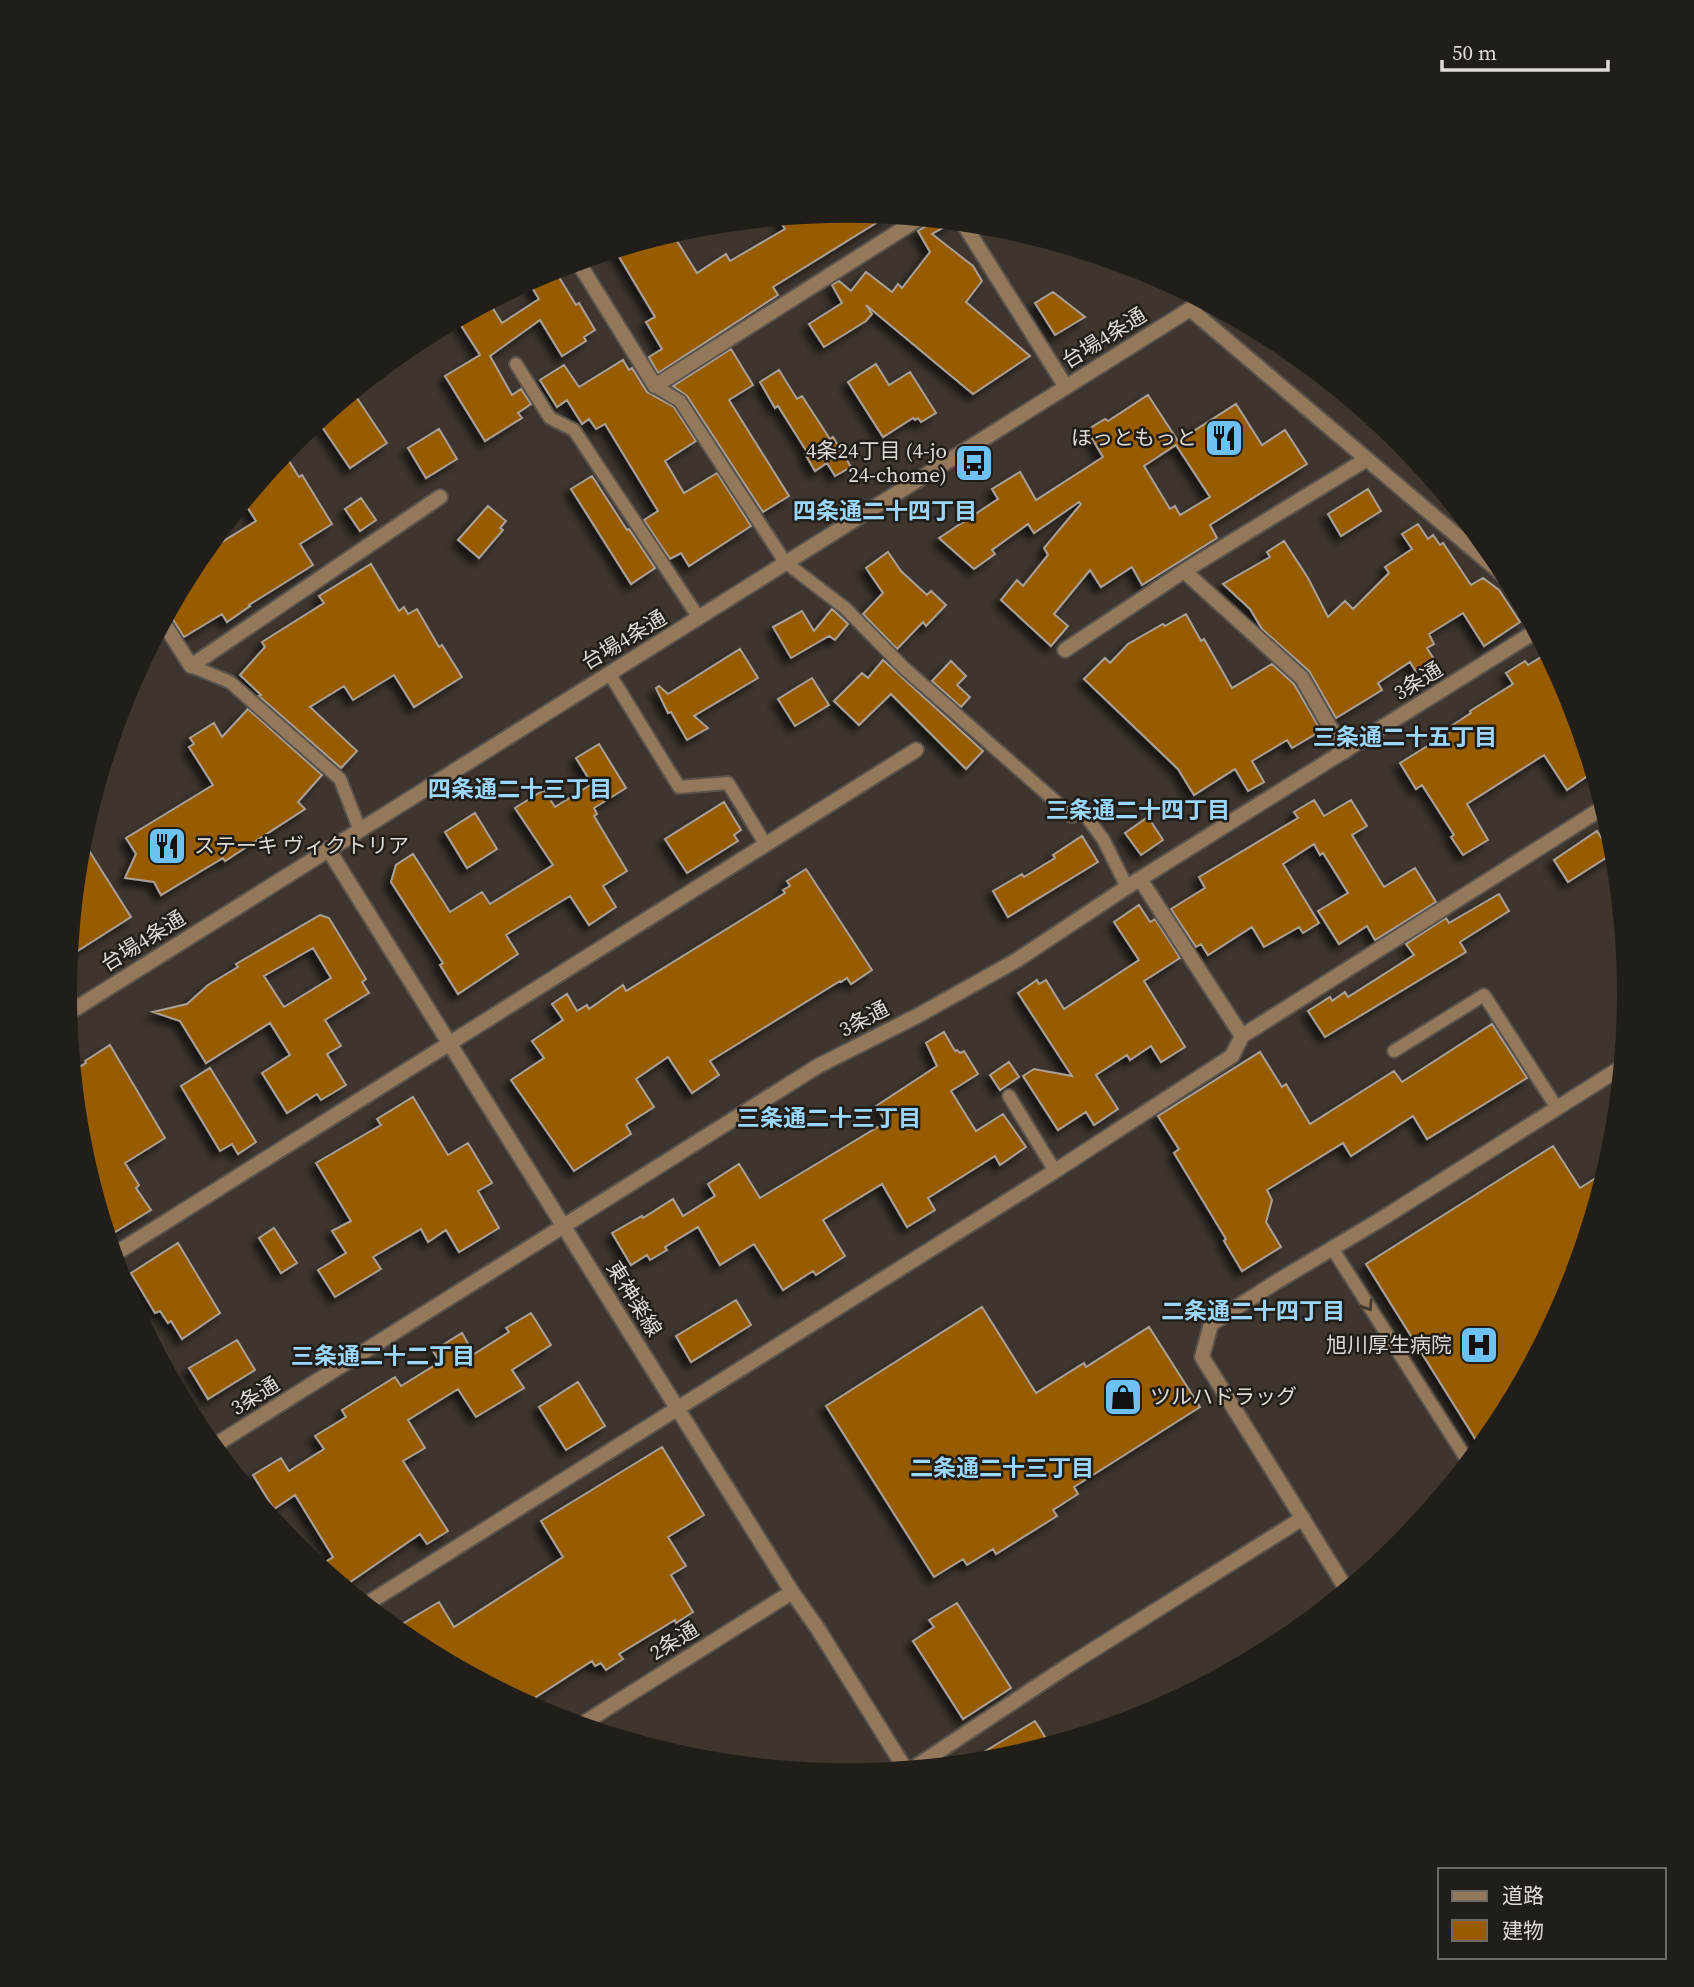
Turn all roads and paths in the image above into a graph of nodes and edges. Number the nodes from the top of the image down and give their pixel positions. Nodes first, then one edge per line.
1 (907, 226) edge
2 (970, 234) edge
3 (583, 270) edge
4 (1195, 307) edge
5 (1205, 312) edge
6 (516, 364) dead end
7 (655, 386) junction
8 (1066, 387) junction
9 (1367, 459) junction
10 (440, 497) dead end
11 (1478, 554) edge
12 (785, 562) junction
13 (1184, 571) junction
14 (699, 618) junction
15 (168, 630) edge
16 (1529, 636) edge
17 (1065, 650) dead end
18 (191, 666) junction
19 (609, 673) junction
20 (916, 750) dead end
21 (1344, 752) junction
22 (1595, 813) edge
23 (359, 828) junction
24 (766, 845) junction
25 (328, 849) junction
26 (1133, 883) junction
27 (78, 1007) edge
28 (1242, 1036) junction
29 (448, 1043) junction
30 (1394, 1051) dead end
31 (1612, 1073) edge
32 (1009, 1096) dead end
33 (1557, 1108) junction
34 (1055, 1171) junction
35 (564, 1227) junction
36 (1332, 1248) junction
37 (121, 1250) edge
38 (677, 1407) junction
39 (221, 1441) edge
40 (1463, 1454) edge
41 (1303, 1518) junction
42 (1343, 1582) edge
43 (792, 1592) junction
44 (373, 1600) edge
45 (590, 1719) edge
46 (927, 1759) edge
47 (901, 1762) edge

1 - 7 street
2 - 8 street
3 - 7 street
4 - 8 street, 台場4条通
5 - 9 street
6 - 14 lane
7 - 12 lane
8 - 12 street, 台場4条通
9 - 11 street
9 - 13 street
10 - 18 street
12 - 14 street, 台場4条通
12 - 26 lane
13 - 17 street
13 - 21 street
14 - 19 street, 台場4条通
15 - 18 street
16 - 21 street, 3条通
18 - 23 lane
19 - 23 street, 台場4条通
19 - 24 lane
20 - 24 street
21 - 26 street, 3条通
22 - 28 street
23 - 25 street, 台場4条通
24 - 29 street
25 - 27 street, 台場4条通
25 - 29 street, 東神楽線
26 - 28 street
26 - 35 street, 3条通
28 - 34 street
29 - 35 street, 東神楽線
29 - 37 street
30 - 33 lane
31 - 33 street
32 - 34 lane
33 - 36 street
34 - 38 street
35 - 38 street, 東神楽線
35 - 39 street, 3条通
36 -> 40 lane
36 - 41 street
38 - 43 street, 東神楽線
38 - 44 street
41 - 42 street
41 - 46 street
43 - 45 street, 2条通
43 - 47 street, 東神楽線

